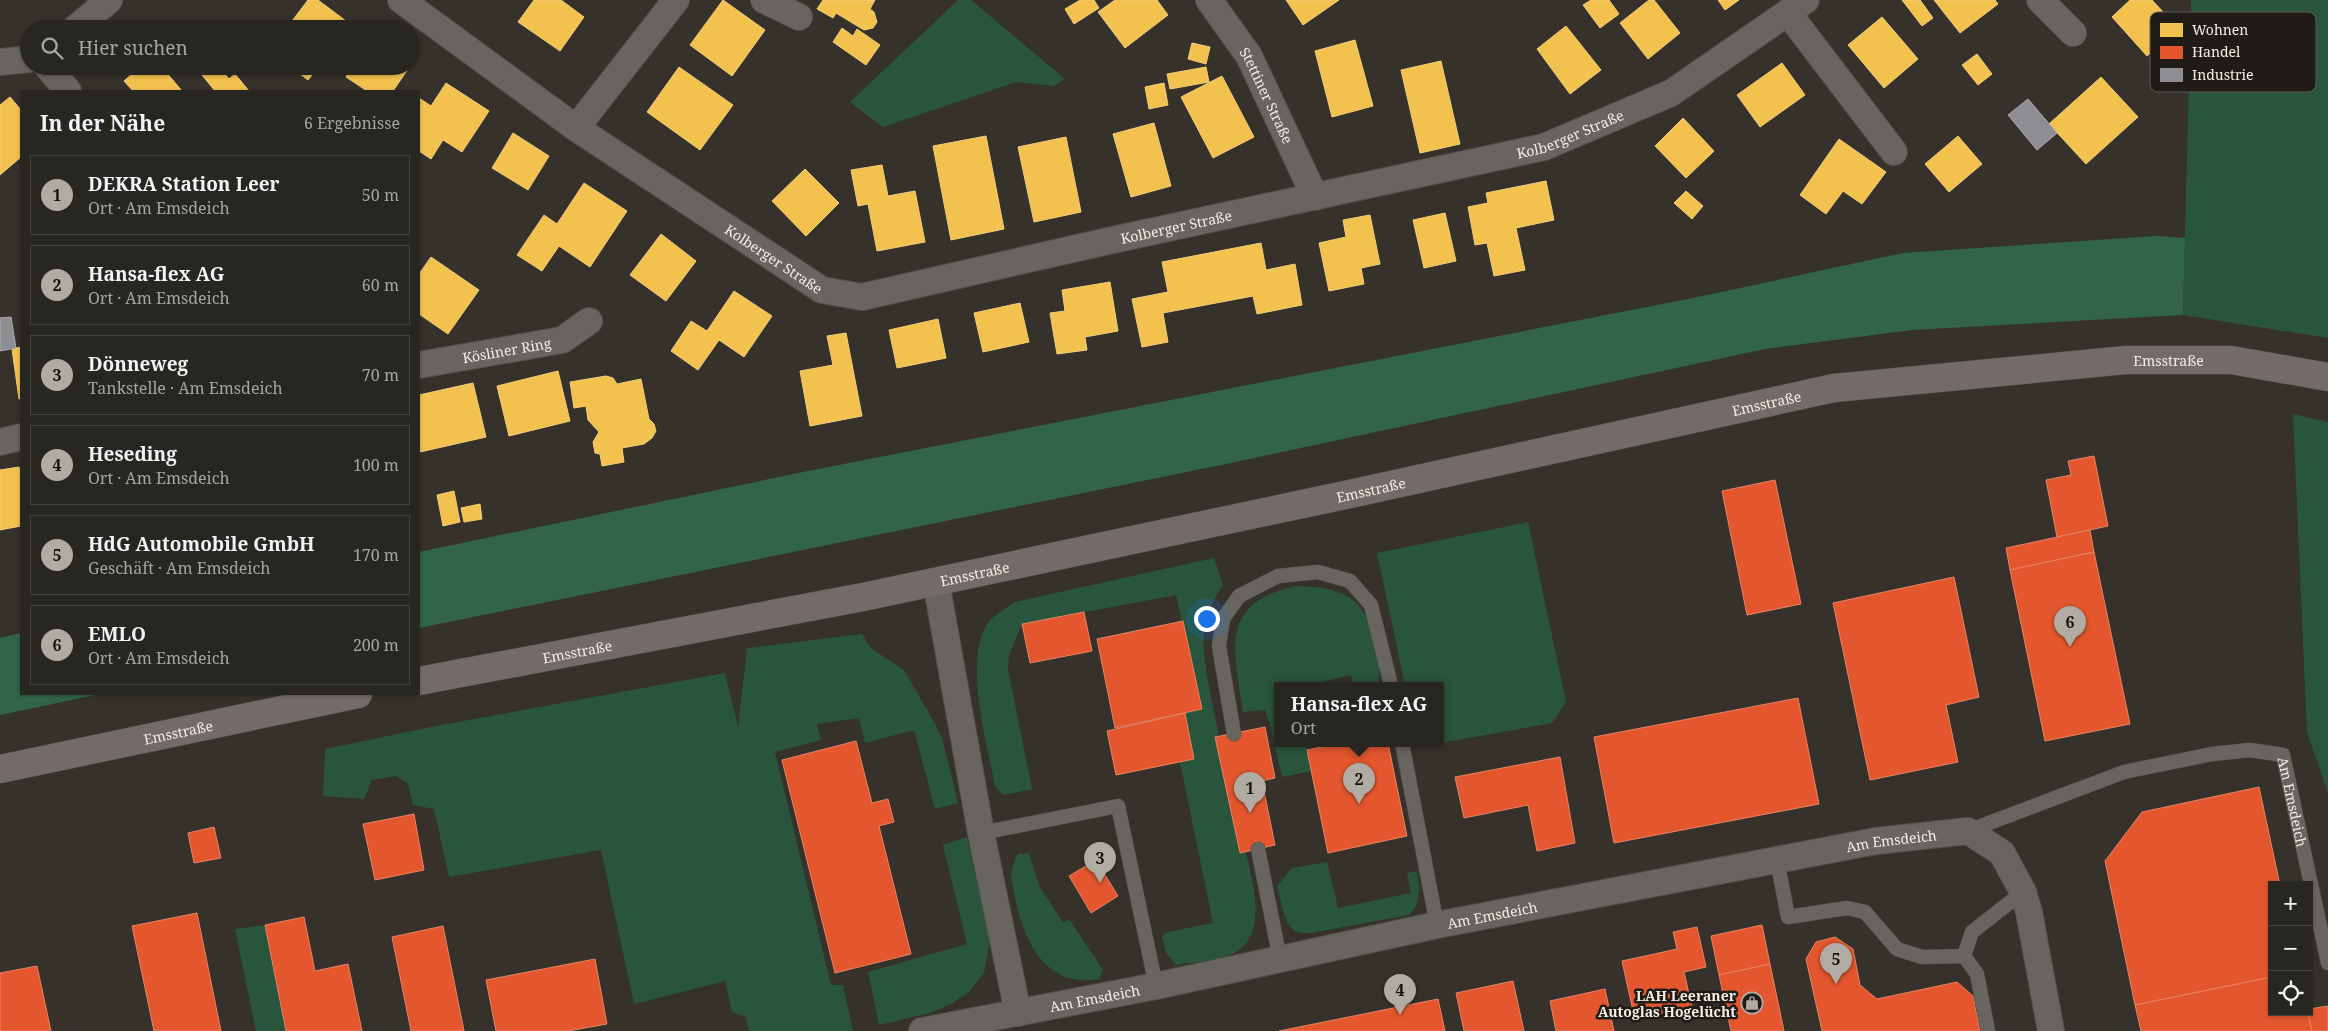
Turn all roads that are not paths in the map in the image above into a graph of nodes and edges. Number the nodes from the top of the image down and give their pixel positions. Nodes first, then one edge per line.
1 (109, 0) edge
2 (401, 0) edge
3 (676, 0) edge
4 (764, 0) edge
5 (1209, 0) edge
6 (2040, 0) edge
7 (1797, 6) edge
8 (799, 17) dead end
9 (86, 20) edge
10 (2073, 33) dead end
11 (20, 60) edge
12 (0, 62) edge
13 (55, 75) edge
14 (67, 90) edge
15 (576, 128) junction
16 (1894, 152) dead end
17 (1315, 197) junction
18 (589, 322) dead end
19 (420, 365) edge
20 (2328, 377) edge
21 (20, 437) edge
22 (0, 442) edge
23 (936, 582) junction
24 (420, 681) edge
25 (1390, 682) edge
26 (353, 695) edge
27 (1234, 734) dead end
28 (1403, 747) edge
29 (0, 769) edge
30 (1968, 831) junction
31 (982, 833) junction
32 (1258, 849) dead end
33 (1777, 860) junction
34 (2023, 892) junction
35 (1437, 925) junction
36 (1964, 956) junction
37 (1280, 959) junction
38 (2328, 963) edge
39 (1156, 986) junction
40 (1006, 1020) edge
41 (922, 1031) edge
42 (1988, 1031) edge
43 (2051, 1031) edge

1 - 9 street
2 - 15 street, Kolberger Straße
3 - 15 street
4 - 8 street
5 - 17 street, Stettiner Straße
6 - 10 street
7 - 16 street, Kolberger Straße
7 - 17 street, Kolberger Straße
11 - 12 street
13 - 14 street
15 - 17 street, Kolberger Straße
18 - 19 street, Kösliner Ring
20 - 23 main road, Emsstraße
21 - 22 street
23 - 24 main road, Emsstraße
23 - 31 street
25 - 27 lane
26 - 29 main road, Emsstraße
28 - 35 lane
30 - 33 street, Am Emsdeich
30 - 34 street
30 - 38 lane, Am Emsdeich
31 - 39 lane
31 - 40 street
32 - 37 lane
33 - 35 street, Am Emsdeich
33 - 36 lane
34 - 36 lane
34 - 43 street
35 - 37 street, Am Emsdeich
36 - 42 lane
37 - 39 street, Am Emsdeich
39 - 40 street, Am Emsdeich
40 - 41 street, Am Emsdeich

